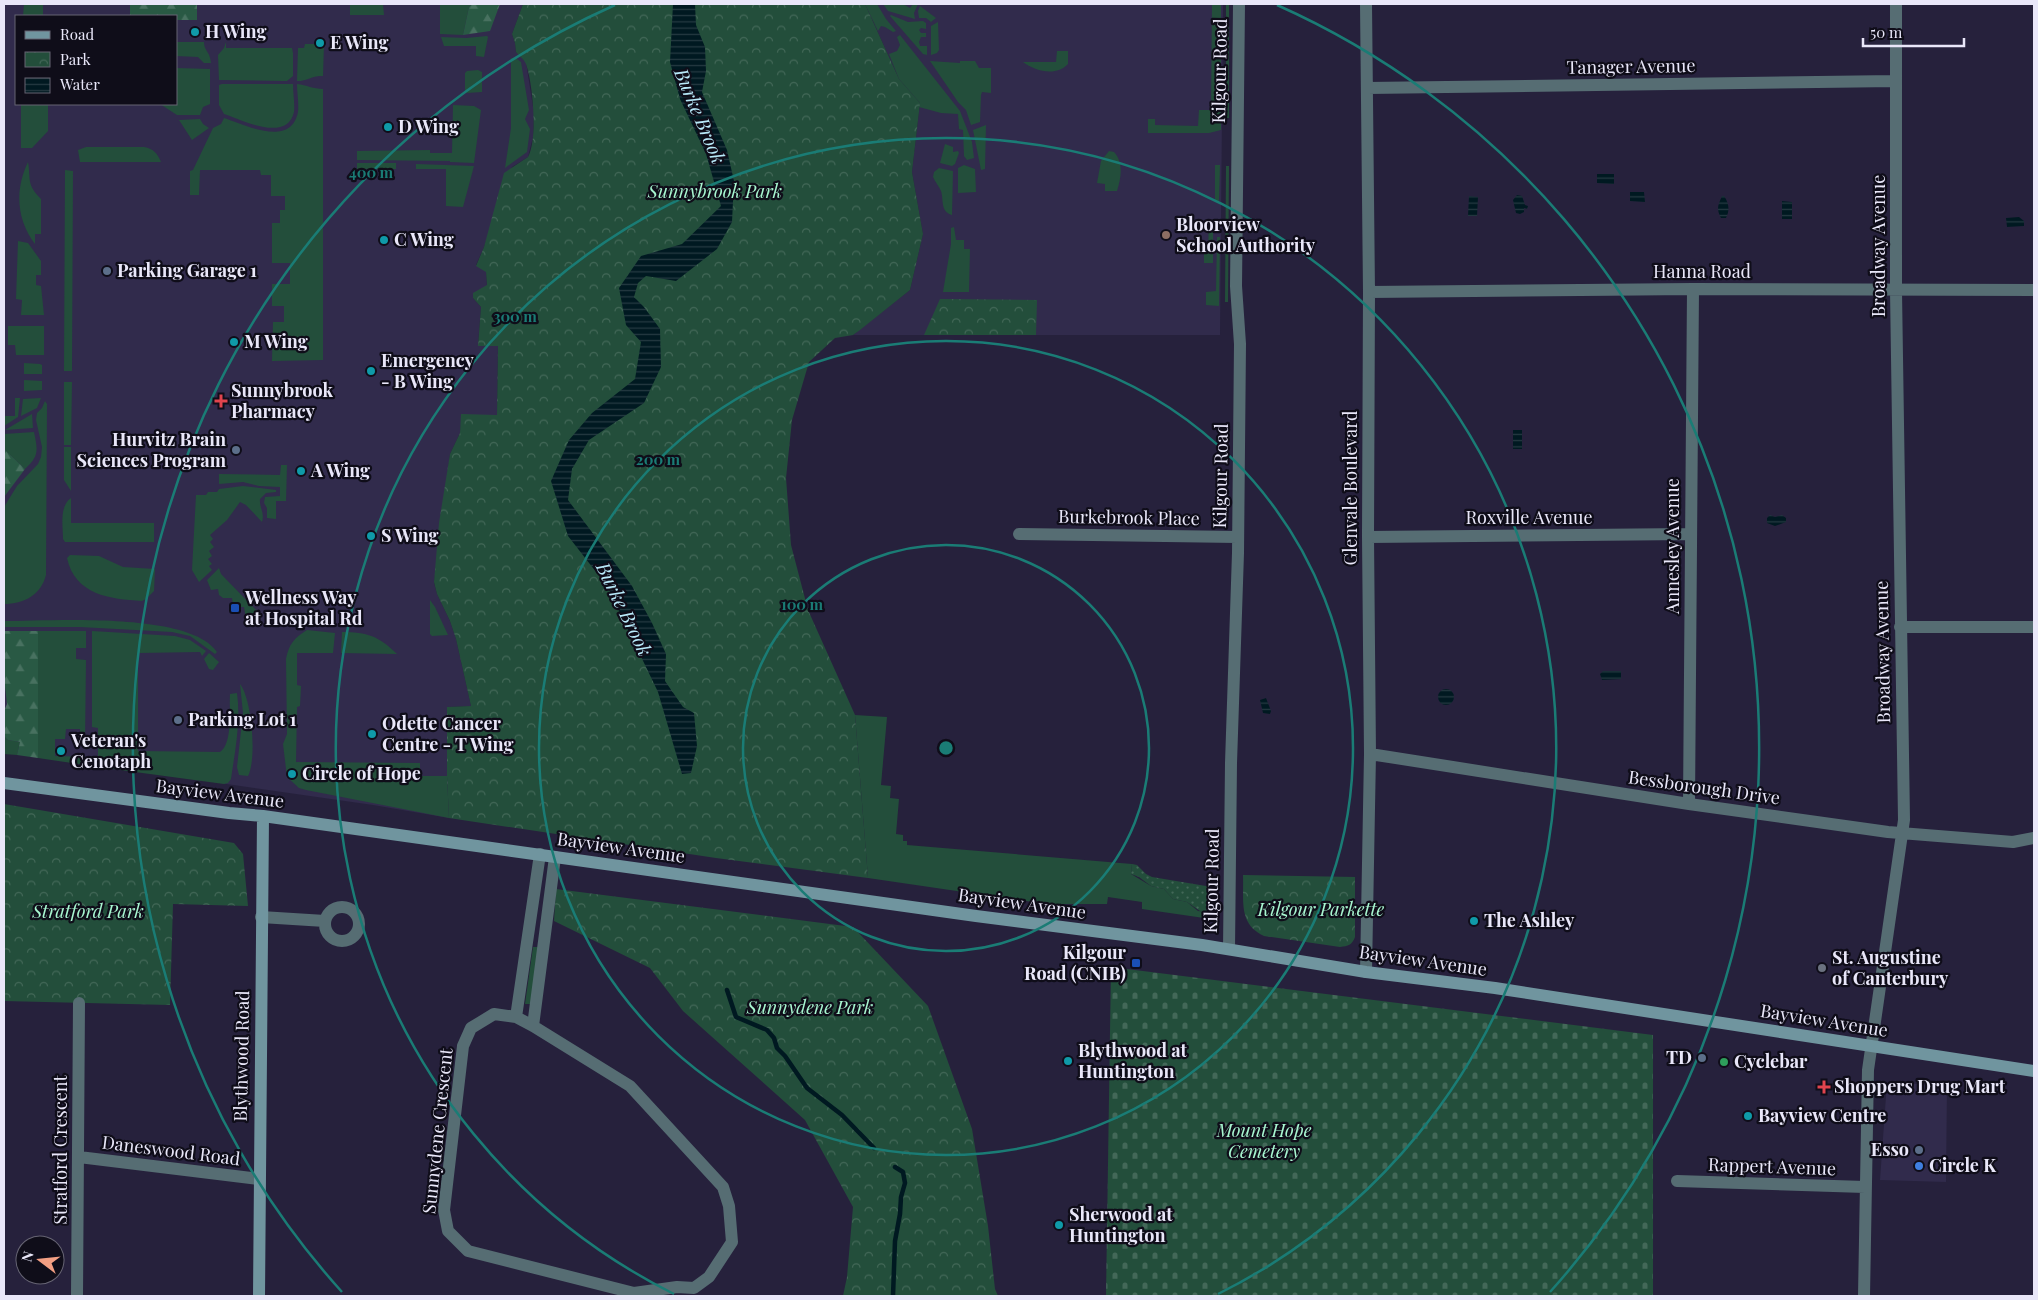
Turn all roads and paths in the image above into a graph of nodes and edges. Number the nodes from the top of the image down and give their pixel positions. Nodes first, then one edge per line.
1 (1239, 4) edge
2 (1366, 4) edge
3 (1896, 4) edge
4 (1895, 81) junction
5 (1367, 88) junction
6 (1693, 289) junction
7 (2034, 290) edge
8 (1896, 291) junction
9 (1369, 292) junction
10 (1019, 534) dead end
11 (1690, 534) junction
12 (1238, 537) junction
13 (1368, 537) junction
14 (1900, 627) junction
15 (2034, 627) edge
16 (1370, 754) junction
17 (4, 783) edge
18 (1689, 804) junction
19 (263, 816) junction
20 (1903, 834) junction
21 (2034, 838) edge
22 (540, 854) junction
23 (555, 857) junction
24 (261, 917) junction
25 (325, 921) dead end
26 (529, 930) junction
27 (546, 933) junction
28 (1229, 949) junction
29 (1366, 972) junction
30 (79, 1004) dead end
31 (516, 1017) junction
32 (533, 1026) junction
33 (1871, 1046) junction
34 (2034, 1071) edge
35 (79, 1157) junction
36 (259, 1179) junction
37 (1677, 1182) dead end
38 (1865, 1187) junction
39 (77, 1296) edge
40 (258, 1296) edge
41 (1864, 1296) edge

1 - 12 street, Kilgour Road
2 - 5 street, Glenvale Boulevard
3 - 4 street, Broadway Avenue
4 - 5 street, Tanager Avenue
4 - 8 street, Broadway Avenue
5 - 9 street, Glenvale Boulevard
6 - 8 street, Hanna Road
6 - 9 street, Hanna Road
6 - 11 street, Annesley Avenue
7 - 8 street, Hanna Road
8 - 14 street, Broadway Avenue
9 - 13 street, Glenvale Boulevard
10 - 12 street, Burkebrook Place
11 - 13 street, Roxville Avenue
11 - 18 street, Annesley Avenue
12 - 28 street, Kilgour Road
13 - 16 street, Glenvale Boulevard
14 - 15 street
14 - 20 street, Broadway Avenue
16 - 18 street, Bessborough Drive
16 - 29 street, Glenvale Boulevard
17 - 19 main road, Bayview Avenue
18 - 20 street, Bessborough Drive
19 - 22 main road, Bayview Avenue
19 - 24 main road, Blythwood Road
20 - 21 street, Bessborough Drive
20 - 33 street, Broadway Avenue
22 - 23 main road, Bayview Avenue
22 - 26 street
23 - 27 street
23 - 28 main road, Bayview Avenue
24 - 25 street
24 - 36 main road, Blythwood Road
26 - 27 street
26 - 31 street
27 - 32 street
28 - 29 main road, Bayview Avenue
29 - 33 main road, Bayview Avenue
30 - 35 street, Stratford Crescent
31 - 32 street, Sunnydene Crescent
31 - 32 street, Sunnydene Crescent
33 - 34 main road, Bayview Avenue
33 - 38 street, Broadway Avenue
35 - 36 street, Daneswood Road
35 - 39 street, Stratford Crescent
36 - 40 main road, Blythwood Road
37 - 38 street, Rappert Avenue
38 - 41 street, Broadway Avenue

